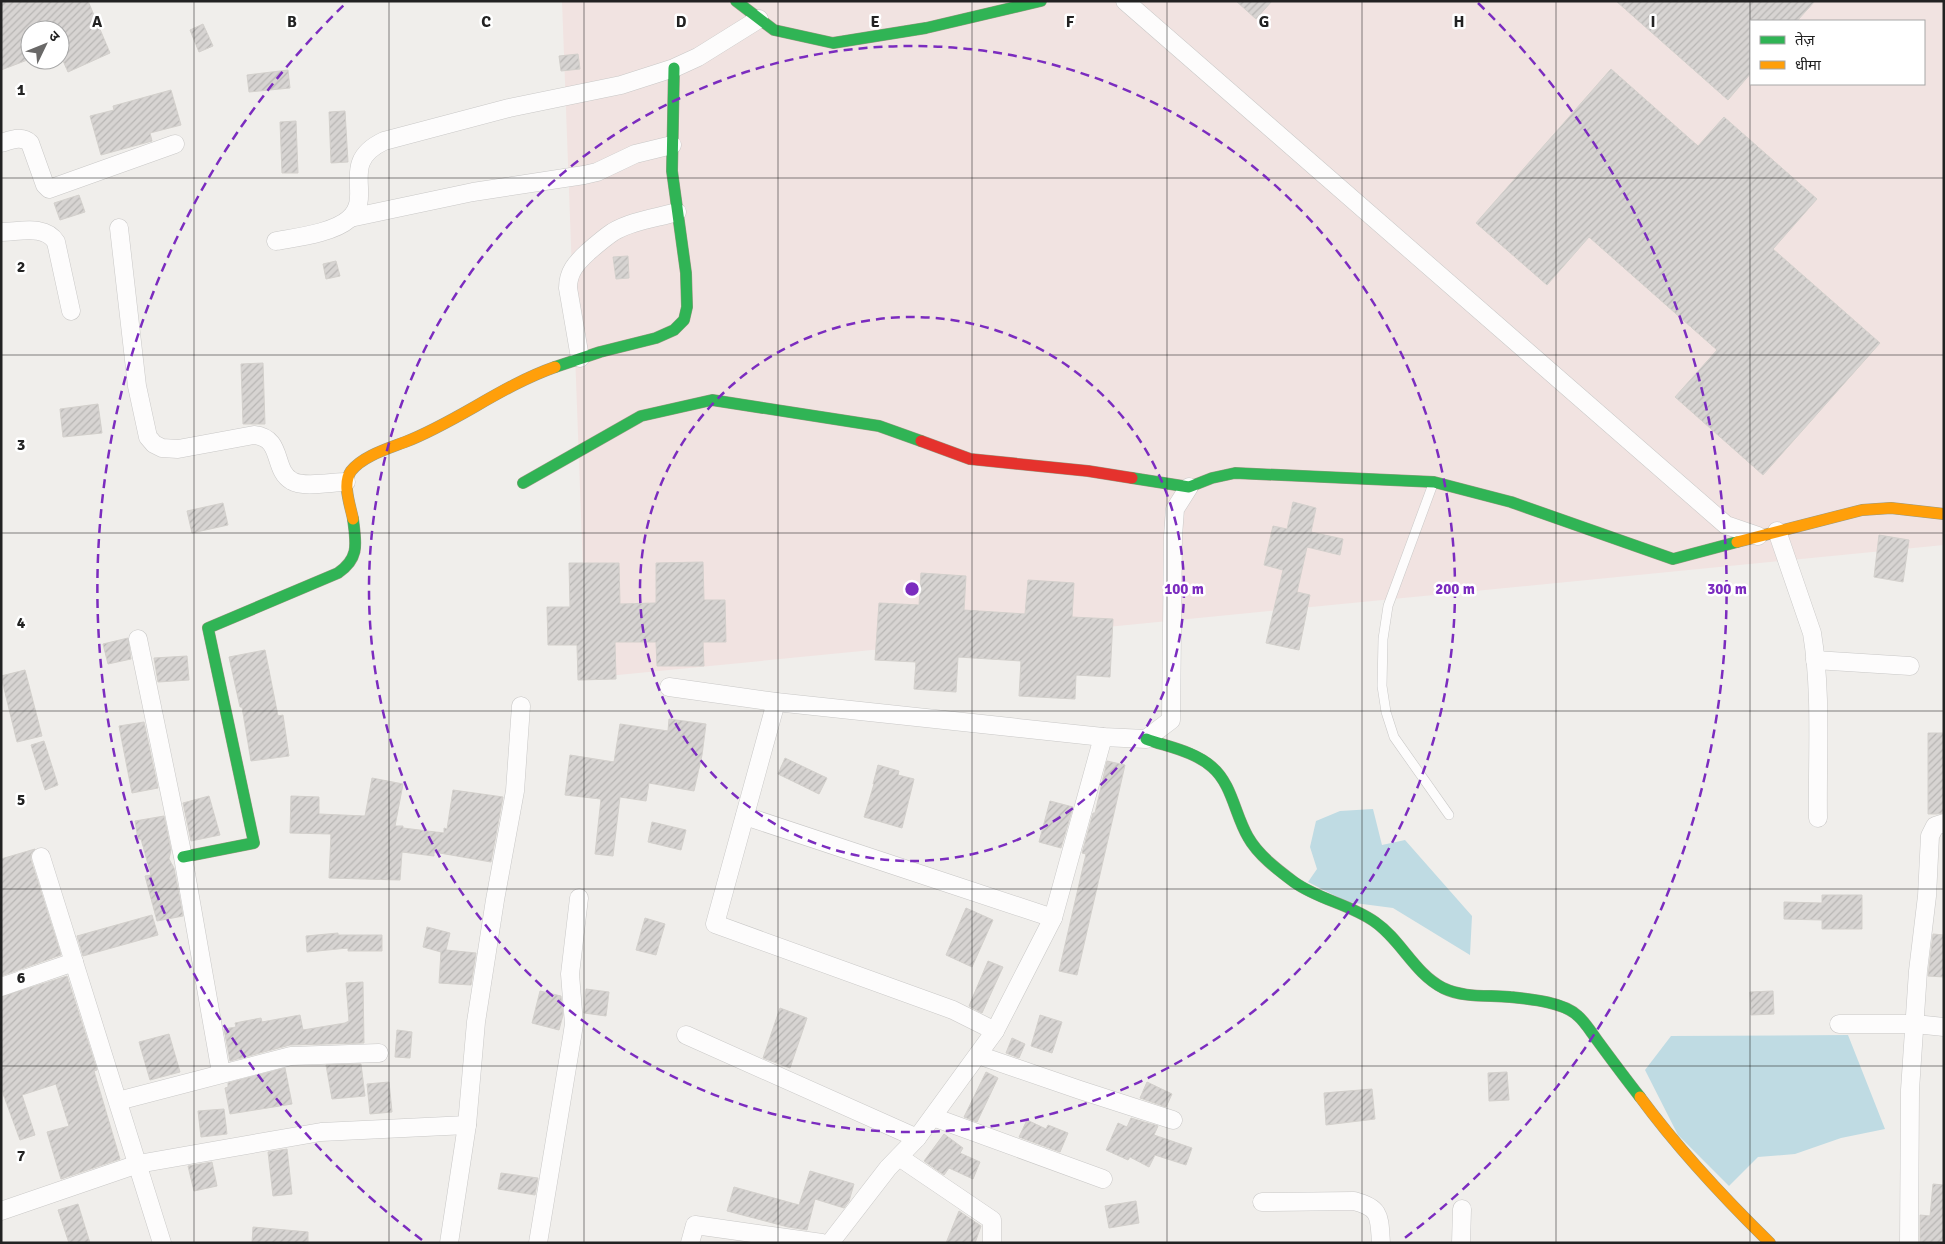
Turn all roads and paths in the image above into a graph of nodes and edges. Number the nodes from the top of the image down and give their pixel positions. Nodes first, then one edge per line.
1 (736, 1) edge
2 (1041, 1) edge
3 (1125, 1) edge
4 (759, 19) junction
5 (674, 68) junction
6 (1, 143) edge
7 (176, 144) dead end
8 (672, 145) junction
9 (677, 212) junction
10 (350, 218) junction
11 (119, 228) dead end
12 (1, 232) edge
13 (276, 241) dead end
14 (71, 311) dead end
15 (580, 358) junction
16 (346, 482) junction
17 (1434, 482) junction
18 (523, 483) dead end
19 (1189, 487) junction
20 (1944, 514) edge
21 (1777, 531) junction
22 (1758, 536) junction
23 (138, 639) dead end
24 (1815, 660) junction
25 (1910, 666) dead end
26 (669, 686) dead end
27 (776, 702) junction
28 (521, 706) dead end
29 (1103, 737) junction
30 (1146, 739) junction
31 (1449, 815) dead end
32 (745, 816) junction
33 (1818, 818) dead end
34 (1944, 823) edge
35 (183, 857) junction
36 (41, 858) dead end
37 (579, 898) dead end
38 (1053, 918) junction
39 (74, 962) junction
40 (1, 987) edge
41 (1839, 1024) dead end
42 (1915, 1024) junction
43 (1944, 1027) edge
44 (995, 1031) junction
45 (686, 1035) dead end
46 (379, 1053) dead end
47 (978, 1055) junction
48 (221, 1073) junction
49 (118, 1101) junction
50 (933, 1117) junction
51 (1172, 1120) dead end
52 (467, 1125) junction
53 (917, 1138) junction
54 (899, 1157) junction
55 (138, 1164) junction
56 (1103, 1179) dead end
57 (1262, 1202) dead end
58 (1462, 1209) dead end
59 (1, 1211) edge
60 (162, 1243) edge
61 (449, 1243) edge
62 (538, 1243) edge
63 (690, 1243) edge
64 (822, 1243) edge
65 (830, 1243) edge
66 (992, 1243) edge
67 (1381, 1243) edge
68 (1461, 1243) edge
69 (1770, 1243) edge
70 (1910, 1243) edge

1 - 4 street
2 - 4 street
3 - 22 street
4 - 5 street
5 - 8 street
5 - 10 street
6 - 7 street
8 - 9 street
8 - 10 street
9 - 15 street
9 - 15 street
10 - 13 street
11 - 16 street
12 - 14 street
15 - 16 street
16 - 35 street
17 - 19 street
17 - 22 street
17 - 31 lane
18 - 19 street
19 - 30 street
20 - 21 street
21 - 22 street
21 - 24 street
23 - 35 street
24 - 25 street
24 - 33 street
26 - 27 street
27 - 29 street
27 - 32 street
28 - 52 street
29 - 30 street
29 - 38 street
30 - 69 street
32 - 38 street
32 - 44 street
34 - 42 street
35 - 48 street
36 - 39 street
37 - 62 street
38 - 44 street
39 - 40 street
39 - 49 street
41 - 42 street
42 - 43 street
42 - 70 street
44 - 47 street
45 - 53 street
46 - 48 street
47 - 50 street
47 - 51 street
48 - 49 street
49 - 55 street
50 - 53 street
50 - 56 street
52 - 55 street
52 - 61 street
53 - 54 street
54 - 65 street
54 - 66 street
55 - 59 street
55 - 60 street
57 - 67 street
58 - 68 street
63 - 64 street

